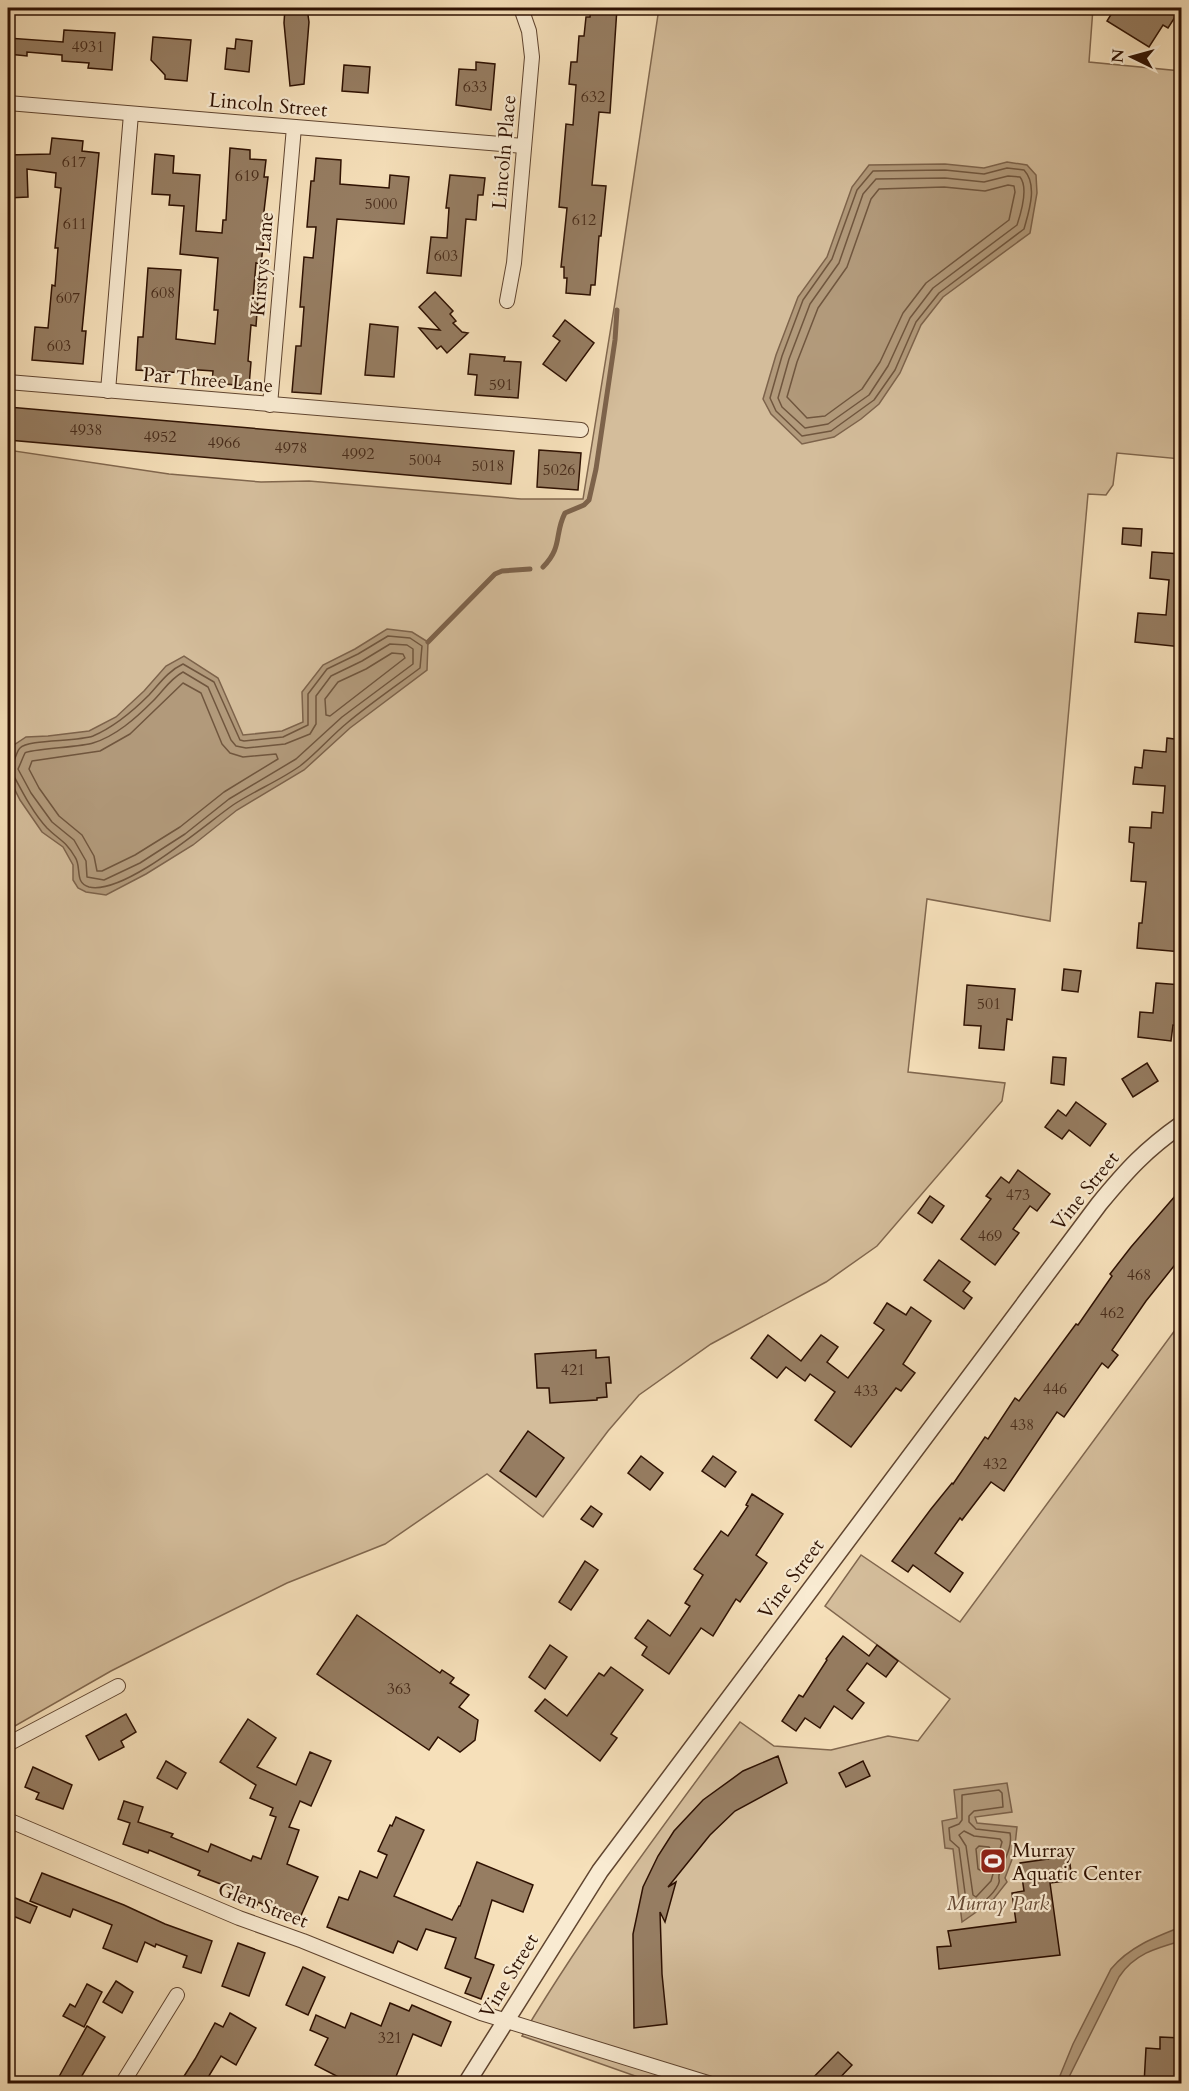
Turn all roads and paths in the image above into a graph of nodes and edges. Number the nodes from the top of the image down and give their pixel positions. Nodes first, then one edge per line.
1 (521, 8) edge
2 (8, 103) edge
3 (131, 114) junction
4 (294, 127) junction
5 (524, 146) junction
6 (507, 301) dead end
7 (8, 382) edge
8 (108, 390) junction
9 (270, 405) junction
10 (581, 430) dead end
11 (1182, 1125) edge
12 (118, 1686) dead end
13 (8, 1744) edge
14 (8, 1820) edge
15 (177, 1995) dead end
16 (506, 2019) junction
17 (122, 2084) edge
18 (466, 2084) edge
19 (711, 2084) edge

1 - 5 street, Lincoln Place
2 - 3 street, Lincoln Street
3 - 4 street, Lincoln Street
3 - 8 street
4 - 5 street, Lincoln Street
4 - 9 street, Kirstys Lane
5 - 6 street, Lincoln Place
7 - 8 street, Par Three Lane
8 - 9 street, Par Three Lane
9 - 10 street, Par Three Lane
11 - 16 street, Vine Street
12 - 13 street
14 - 16 street, Glen Street
15 - 17 street
16 - 18 street, Vine Street
16 - 19 street, Glen Street

